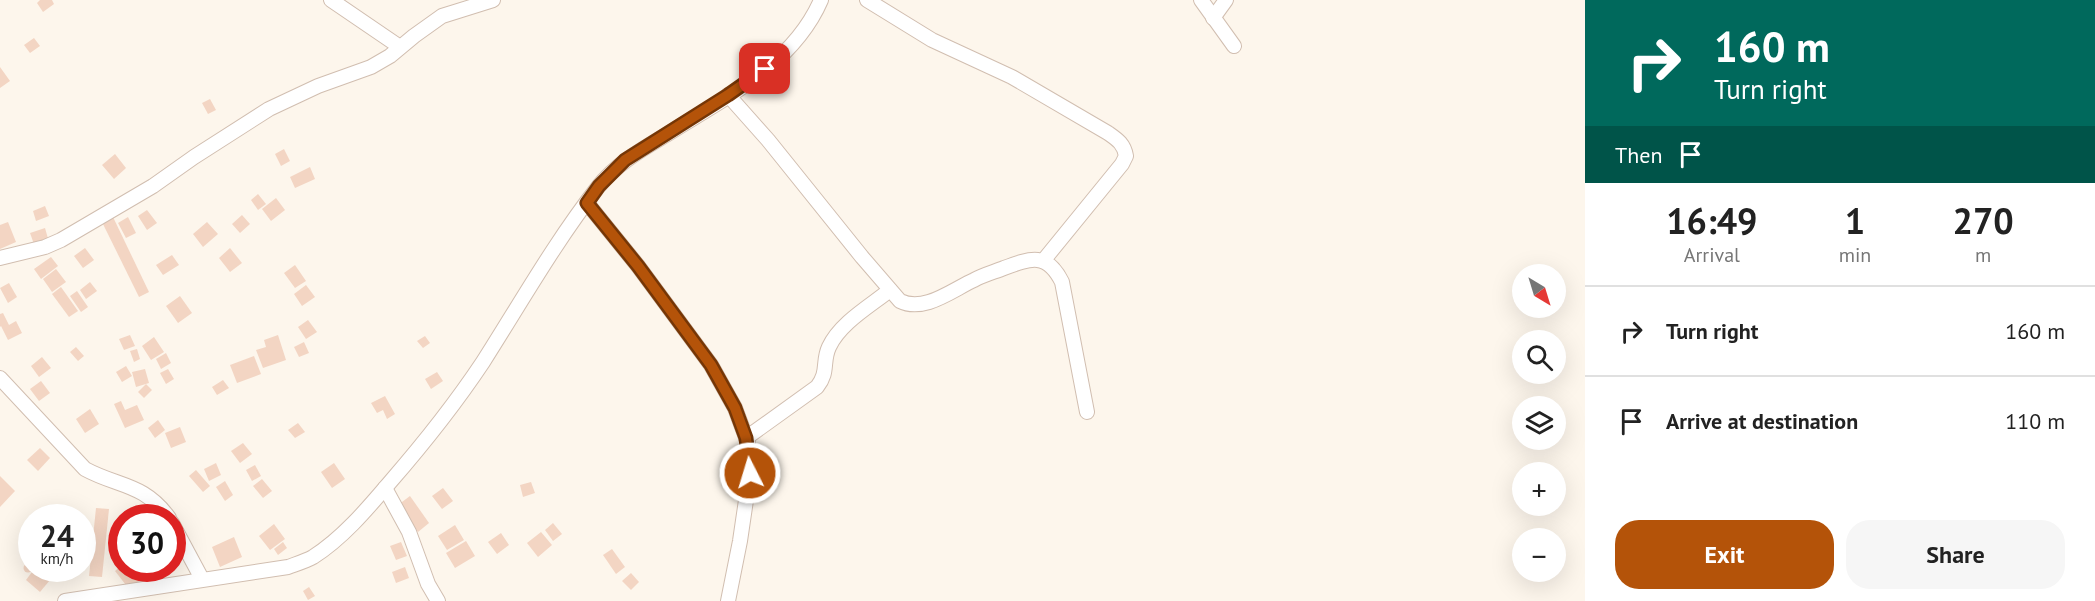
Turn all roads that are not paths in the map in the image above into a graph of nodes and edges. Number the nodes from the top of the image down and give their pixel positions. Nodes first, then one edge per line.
1 (330, 0) edge
2 (493, 0) edge
3 (821, 0) edge
4 (867, 0) edge
5 (1201, 0) edge
6 (1226, 0) edge
7 (1213, 18) junction
8 (1234, 46) dead end
9 (400, 47) junction
10 (728, 95) junction
11 (587, 203) junction
12 (0, 258) edge
13 (1043, 261) junction
14 (890, 290) junction
15 (0, 378) edge
16 (1087, 411) dead end
17 (746, 438) junction
18 (385, 488) junction
19 (156, 504) edge
20 (186, 549) edge
21 (202, 579) junction
22 (64, 601) edge
23 (438, 601) edge
24 (728, 601) edge

1 - 9 street
2 - 9 street
3 - 10 street
4 - 13 street
5 - 7 street
6 - 7 street
7 - 8 street
9 - 12 street
10 - 11 street
10 - 14 street
11 - 17 street
11 - 18 street
13 - 14 street
13 - 16 street
14 - 17 street
15 - 19 street
17 - 24 street
18 - 21 street
18 - 23 street
20 - 21 street
21 - 22 street

